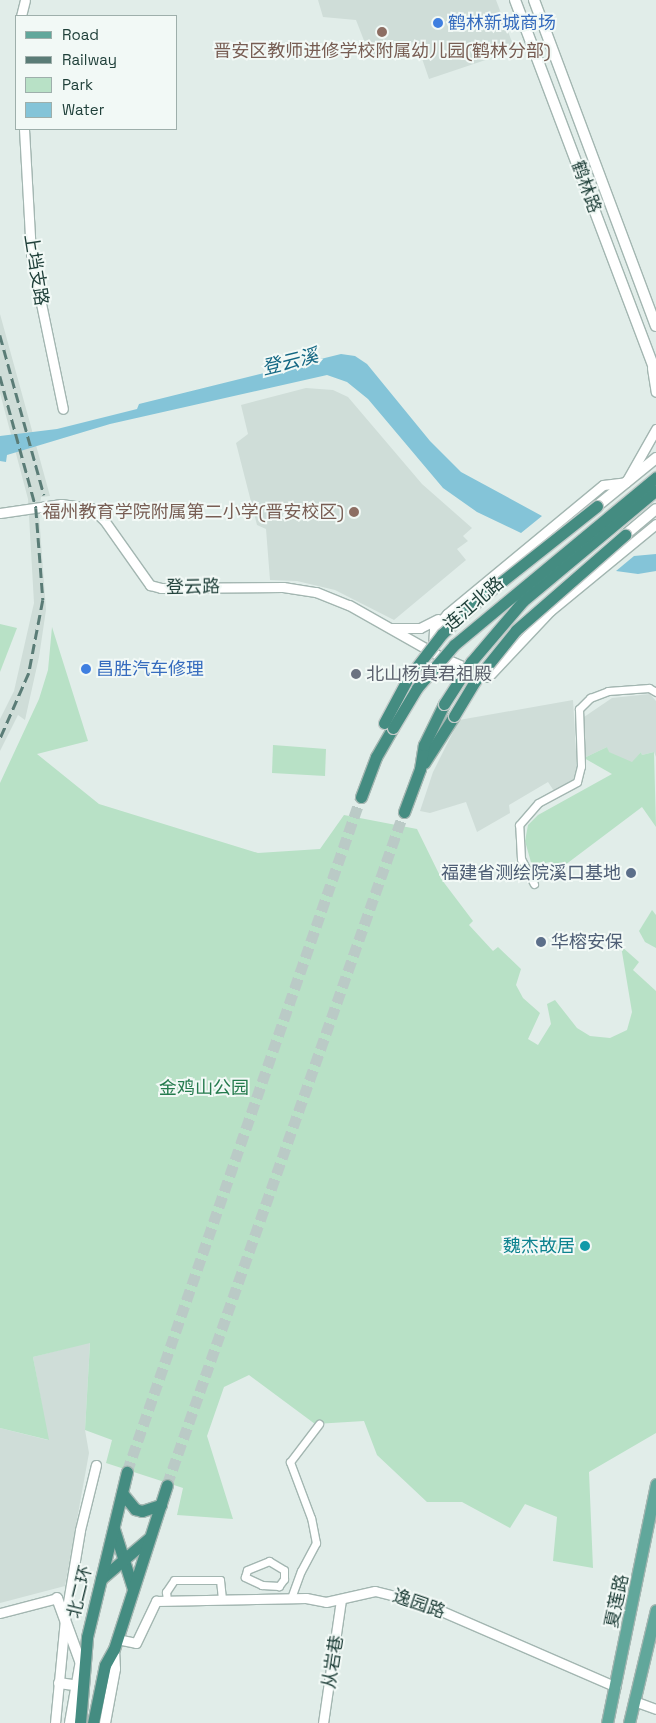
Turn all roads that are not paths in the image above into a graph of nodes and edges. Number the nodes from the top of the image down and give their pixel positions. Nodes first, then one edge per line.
1 (25, 0) edge
2 (515, 0) edge
3 (534, 0) edge
4 (21, 15) edge
5 (24, 130) edge
6 (656, 326) edge
7 (651, 361) junction
8 (656, 374) edge
9 (656, 392) edge
10 (63, 409) dead end
11 (656, 428) edge
12 (656, 458) edge
13 (656, 477) edge
14 (626, 482) junction
15 (656, 490) edge
16 (597, 506) joint
17 (656, 509) edge
18 (0, 513) edge
19 (656, 514) edge
20 (637, 524) junction
21 (656, 524) edge
22 (625, 535) joint
23 (447, 614) junction
24 (388, 627) junction
25 (434, 653) junction
26 (656, 692) edge
27 (388, 725) junction
28 (420, 769) junction
29 (362, 797) tunnel mouth
30 (404, 812) tunnel mouth
31 (534, 884) dead end
32 (319, 1424) dead end
33 (96, 1465) dead end
34 (127, 1472) tunnel mouth
35 (656, 1484) edge
36 (167, 1485) tunnel mouth
37 (122, 1492) junction
38 (161, 1505) junction
39 (114, 1528) junction
40 (150, 1537) junction
41 (124, 1560) junction
42 (245, 1577) joint
43 (101, 1579) junction
44 (133, 1589) junction
45 (57, 1598) joint
46 (291, 1598) junction
47 (222, 1599) junction
48 (167, 1600) junction
49 (341, 1600) junction
50 (656, 1610) edge
51 (0, 1613) edge
52 (65, 1620) junction
53 (87, 1637) junction
54 (115, 1644) junction
55 (80, 1661) junction
56 (59, 1683) junction
57 (74, 1686) junction
58 (616, 1687) junction
59 (634, 1702) junction
60 (656, 1709) edge
61 (77, 1722) edge
62 (97, 1722) edge
63 (55, 1723) edge
64 (323, 1723) edge
65 (608, 1723) edge
66 (629, 1723) edge

1 - 4 street
2 - 7 main road, 鹤林路
3 - 6 main road
5 - 10 street, 上垱支路
7 - 8 main road, 鹤林路
7 - 9 street
11 - 14 street
12 - 14 main road
13 - 27 highway, 连江北路, bridge
14 - 16 main road
14 - 23 street
15 - 28 highway, 连江北路, bridge
16 - 27 highway, bridge
17 - 20 main road
18 - 24 street, 登云路
19 - 20 main road
20 - 22 main road
21 - 25 street
22 - 28 highway, bridge
23 - 24 street
23 - 25 street
24 - 25 street
26 - 31 street
27 - 29 highway
28 - 30 highway, 连江北路
32 - 46 street
33 - 52 street
34 - 37 highway, 北二环
35 - 58 main road, 夏莲路
36 - 38 highway
37 - 38 highway
37 - 39 highway, 北二环
38 - 40 highway
39 - 41 highway
39 - 43 highway, 北二环
40 - 41 highway
40 - 44 highway
41 - 43 highway
41 - 44 highway
42 - 42 street
43 - 53 highway, 北二环
44 - 54 highway
45 - 51 street
45 - 52 main road
46 - 47 street, 逸园路
46 - 49 street, 逸园路
47 - 48 street, 逸园路
47 - 48 street
48 - 54 street
49 - 58 street, 逸园路
49 - 64 street, 从岩巷
50 - 59 main road
52 - 55 main road
52 - 56 street
53 - 55 main road
53 - 61 highway, 北二环
54 - 62 highway
55 - 57 main road
56 - 57 main road
56 - 63 street
57 - 61 main road
58 - 65 main road, 夏莲路
59 - 60 street
59 - 66 main road

